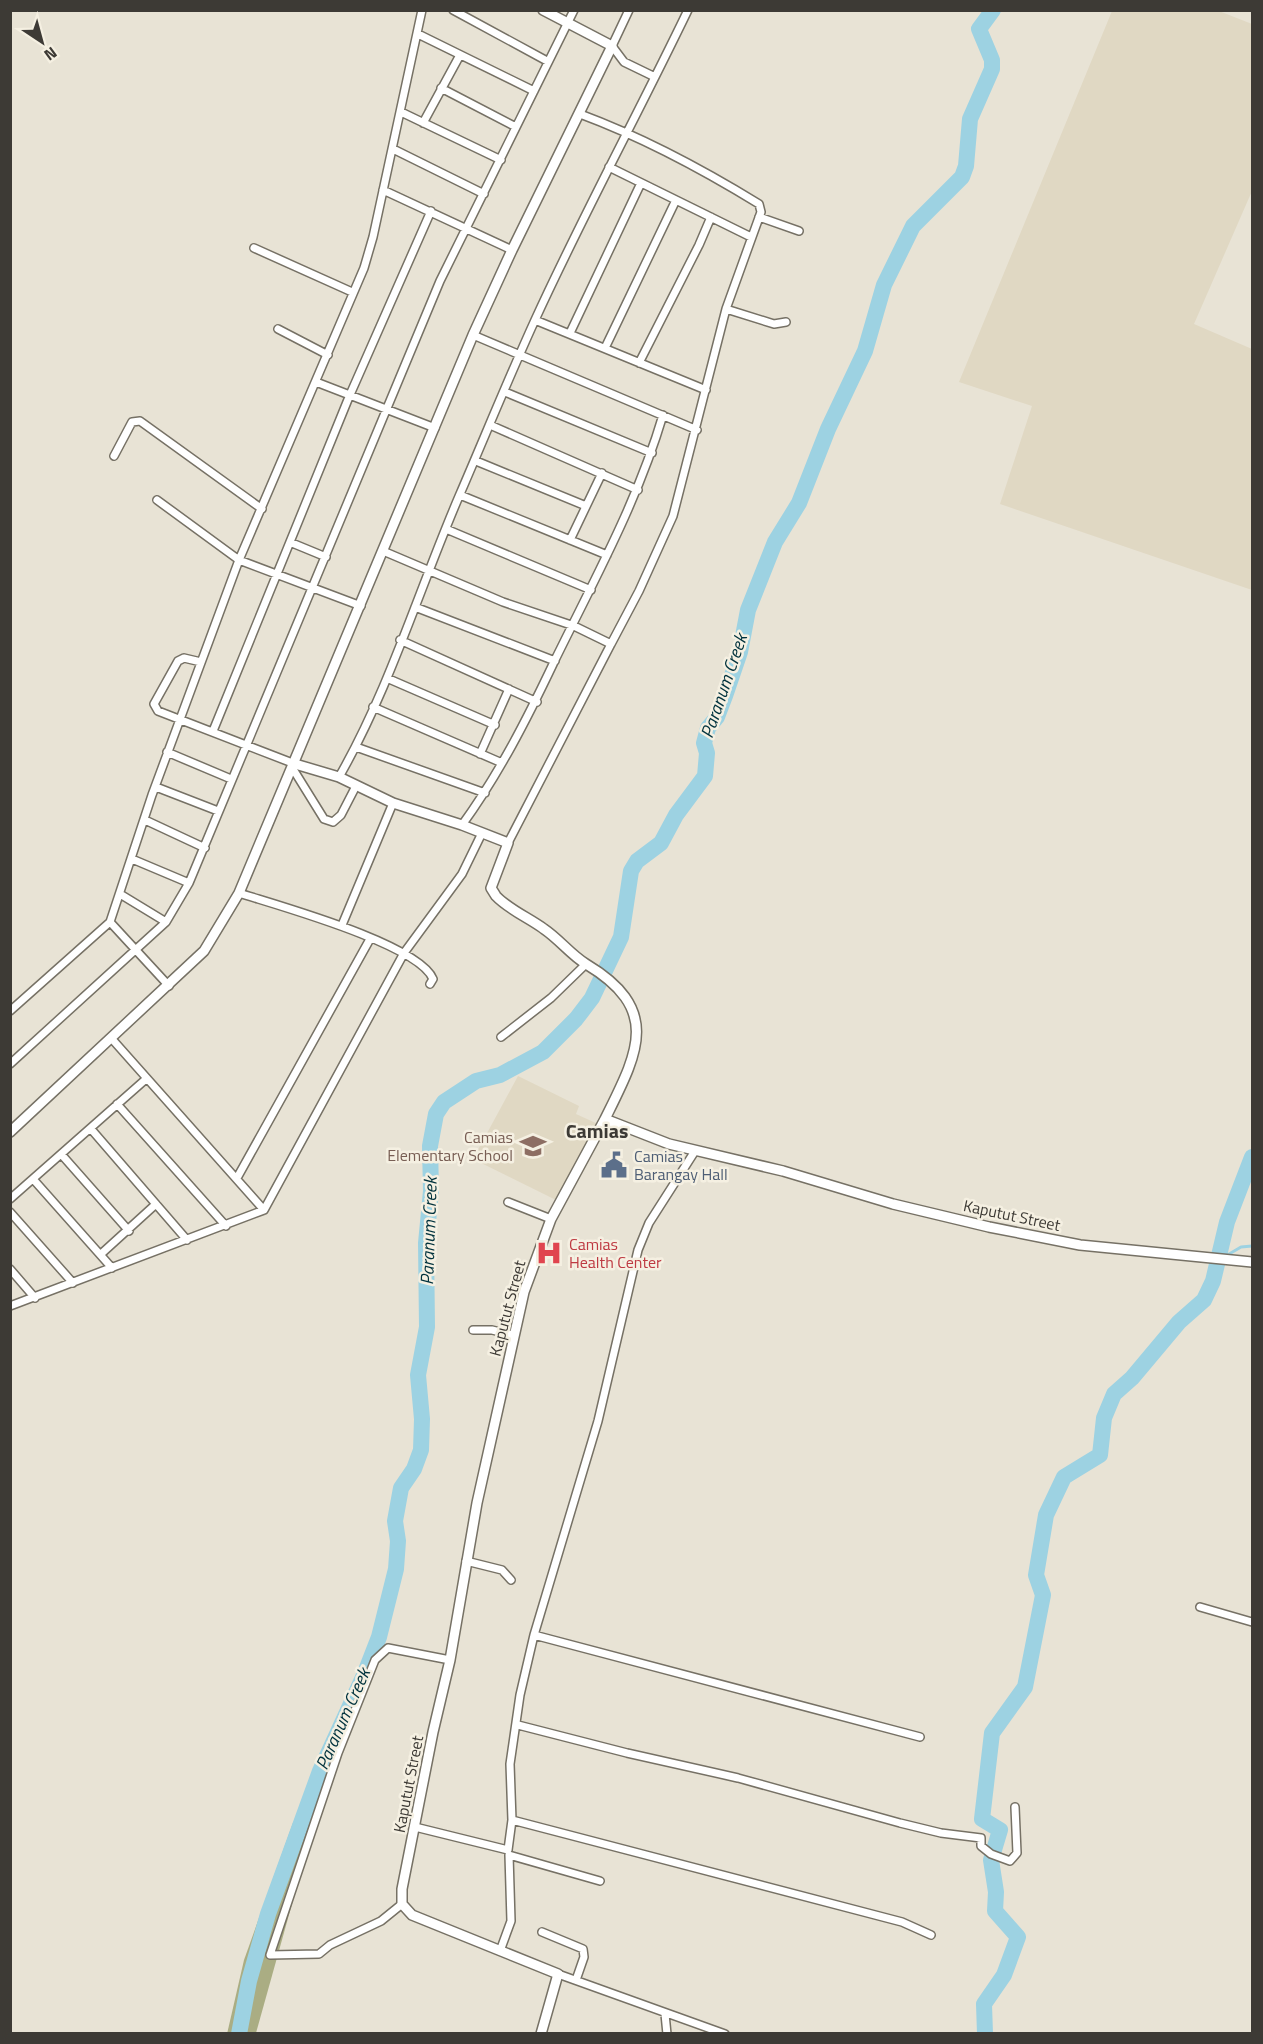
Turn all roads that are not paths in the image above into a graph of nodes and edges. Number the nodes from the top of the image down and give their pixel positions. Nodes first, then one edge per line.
1 (422, 10) edge
2 (453, 10) edge
3 (543, 10) edge
4 (574, 10) edge
5 (630, 10) edge
6 (688, 10) edge
7 (567, 23) junction
8 (418, 34) junction
9 (612, 46) junction
10 (460, 55) junction
11 (547, 61) junction
12 (655, 77) junction
13 (441, 88) junction
14 (534, 91) junction
15 (401, 112) junction
16 (580, 114) junction
17 (423, 123) junction
18 (516, 127) junction
19 (626, 131) junction
20 (393, 149) junction
21 (501, 160) junction
22 (609, 167) junction
23 (641, 183) junction
24 (383, 190) junction
25 (484, 194) junction
26 (676, 200) junction
27 (431, 211) junction
28 (711, 217) junction
29 (759, 218) junction
30 (468, 227) junction
31 (799, 231) dead end
32 (751, 237) junction
33 (254, 248) dead end
34 (512, 250) junction
35 (352, 292) junction
36 (726, 309) junction
37 (535, 320) junction
38 (786, 322) dead end
39 (278, 329) dead end
40 (570, 333) junction
41 (473, 335) junction
42 (605, 348) junction
43 (328, 355) junction
44 (521, 355) junction
45 (639, 363) junction
46 (316, 382) junction
47 (706, 390) junction
48 (505, 392) junction
49 (350, 397) junction
50 (387, 409) junction
51 (663, 415) junction
52 (490, 426) junction
53 (435, 428) junction
54 (697, 430) junction
55 (652, 453) junction
56 (114, 456) dead end
57 (476, 460) junction
58 (602, 473) junction
59 (638, 490) junction
60 (460, 495) junction
61 (157, 500) dead end
62 (586, 506) junction
63 (262, 509) junction
64 (446, 529) junction
65 (570, 540) junction
66 (292, 543) junction
67 (383, 551) junction
68 (607, 555) junction
69 (326, 557) junction
70 (239, 560) junction
71 (430, 572) junction
72 (276, 573) junction
73 (313, 587) junction
74 (591, 590) junction
75 (361, 606) junction
76 (415, 607) junction
77 (574, 626) junction
78 (400, 640) junction
79 (611, 644) junction
80 (555, 661) junction
81 (201, 662) junction
82 (388, 679) junction
83 (509, 689) junction
84 (537, 702) junction
85 (373, 707) junction
86 (180, 718) junction
87 (495, 724) junction
88 (213, 731) junction
89 (247, 746) junction
90 (356, 747) junction
91 (167, 752) junction
92 (480, 754) junction
93 (502, 764) junction
94 (294, 766) junction
95 (339, 777) junction
96 (231, 778) junction
97 (356, 786) junction
98 (156, 787) junction
99 (485, 794) junction
100 (393, 803) junction
101 (218, 811) junction
102 (145, 820) junction
103 (462, 825) junction
104 (482, 833) junction
105 (508, 843) junction
106 (205, 848) junction
107 (132, 859) junction
108 (189, 883) junction
109 (239, 893) junction
110 (120, 894) junction
111 (110, 922) junction
112 (166, 922) junction
113 (342, 925) junction
114 (370, 939) junction
115 (136, 951) junction
116 (404, 953) junction
117 (590, 966) junction
118 (430, 984) dead end
119 (169, 986) junction
120 (10, 1011) edge
121 (501, 1037) dead end
122 (112, 1039) junction
123 (10, 1064) edge
124 (146, 1079) junction
125 (117, 1104) junction
126 (605, 1119) junction
127 (91, 1129) junction
128 (10, 1131) edge
129 (695, 1150) junction
130 (61, 1154) junction
131 (237, 1178) junction
132 (33, 1179) junction
133 (10, 1199) edge
134 (508, 1202) dead end
135 (156, 1204) junction
136 (264, 1210) junction
137 (10, 1212) edge
138 (551, 1219) junction
139 (226, 1226) junction
140 (129, 1231) junction
141 (187, 1240) junction
142 (101, 1254) junction
143 (1252, 1262) edge
144 (112, 1268) junction
145 (10, 1269) edge
146 (73, 1283) junction
147 (35, 1298) junction
148 (10, 1306) edge
149 (473, 1330) dead end
150 (513, 1335) junction
151 (466, 1561) junction
152 (511, 1580) dead end
153 (1200, 1606) dead end
154 (1252, 1622) edge
155 (534, 1635) junction
156 (450, 1660) junction
157 (518, 1725) junction
158 (920, 1737) dead end
159 (1014, 1807) dead end
160 (513, 1820) junction
161 (415, 1827) junction
162 (509, 1852) junction
163 (600, 1881) dead end
164 (402, 1904) junction
165 (542, 1932) dead end
166 (932, 1935) dead end
167 (500, 1951) junction
168 (558, 1974) junction
169 (576, 1980) junction
170 (665, 2014) junction
171 (541, 2034) edge
172 (667, 2034) edge
173 (725, 2034) edge

1 - 8 street
2 - 11 street
3 - 7 street
4 - 7 street
5 - 9 street
6 - 12 street
7 - 9 street
7 - 11 street
8 - 10 street
8 - 15 street
9 - 12 street
9 - 16 street
10 - 13 street
10 - 14 street
11 - 14 street
12 - 19 street
13 - 17 street
13 - 18 street
14 - 18 street
15 - 17 street
15 - 20 street
16 - 19 street
16 - 34 street
17 - 21 street
18 - 21 street
19 - 22 street
19 - 29 street
20 - 24 street
20 - 25 street
21 - 25 street
22 - 23 street
22 - 37 street
23 - 26 street
23 - 40 street
24 - 27 street
24 - 35 street
25 - 30 street
26 - 28 street
26 - 42 street
27 - 30 street
27 - 49 street
28 - 32 street
28 - 45 street
29 - 31 street
29 - 32 street
30 - 34 street
30 - 50 street
32 - 36 street
33 - 35 street
34 - 41 street
35 - 43 street
36 - 38 street
36 - 47 street
37 - 40 street
37 - 44 street
39 - 43 street
40 - 42 street
41 - 44 street
41 - 53 street
42 - 45 street
43 - 46 street
44 - 48 street
44 - 51 street
45 - 47 street
46 - 49 street
46 - 63 street
47 - 54 street
48 - 52 street
48 - 55 street
49 - 50 street
49 - 66 street
50 - 53 street
50 - 69 street
51 - 54 street
51 - 55 street
52 - 57 street
52 - 58 street
53 - 67 street
54 - 79 street
55 - 59 street
56 - 63 street
57 - 60 street
57 - 62 street
58 - 59 street
58 - 62 street
59 - 68 street
60 - 64 street
60 - 65 street
61 - 70 street
62 - 65 street
63 - 70 street
64 - 71 street
64 - 74 street
65 - 68 street
66 - 69 street
66 - 72 street
67 - 71 street
67 - 75 street
68 - 74 street
69 - 73 street
70 - 72 street
70 - 81 street
71 - 76 street
71 - 77 street
72 - 73 street
72 - 88 street
73 - 75 street
73 - 89 street
74 - 77 street
75 - 94 street
76 - 78 street
76 - 80 street
77 - 79 street
77 - 80 street
78 - 82 street
78 - 83 street
79 - 105 street
80 - 84 street
81 - 86 street
81 - 86 street
82 - 85 street
82 - 87 street
83 - 84 street
83 - 87 street
84 - 93 street
85 - 90 street
85 - 92 street
86 - 88 street
86 - 91 street
87 - 92 street
88 - 89 street
89 - 94 street
89 - 96 street
90 - 95 street
90 - 99 street
91 - 96 street
91 - 98 street
92 - 93 street
93 - 99 street
94 - 95 street
94 - 97 street
94 - 109 street
95 - 97 street
96 - 101 street
97 - 100 street
98 - 101 street
98 - 102 street
99 - 103 street
100 - 103 street
100 - 113 street
101 - 106 street
102 - 106 street
102 - 107 street
103 - 104 street
104 - 105 street
104 - 116 street
105 - 117 street
106 - 108 street
107 - 108 street
107 - 110 street
108 - 112 street
109 - 113 street
109 - 119 street
110 - 111 street
110 - 112 street
111 - 115 street
111 - 120 street
112 - 115 street
113 - 114 street
114 - 116 street
114 - 131 street
115 - 119 street
115 - 123 street
116 - 118 street
116 - 136 street
117 - 121 street
117 - 126 street
119 - 122 street
122 - 124 street
122 - 128 street
124 - 125 street
124 - 131 street
125 - 127 street
125 - 139 street
126 - 129 street, Kaputut Street
126 - 138 street, Kaputut Street
127 - 130 street
127 - 135 street
129 - 143 street, Kaputut Street
129 - 155 street
130 - 132 street
130 - 140 street
131 - 136 street
132 - 133 street
132 - 142 street
134 - 138 street
135 - 140 street
135 - 141 street
136 - 139 street
137 - 146 street
138 - 150 street, Kaputut Street
139 - 141 street
140 - 142 street
141 - 144 street
142 - 144 street
144 - 146 street
145 - 147 street
146 - 147 street
147 - 148 street
149 - 150 street
150 - 151 street, Kaputut Street
151 - 152 street
151 - 156 street, Kaputut Street
153 - 154 street
155 - 157 street
155 - 158 street
156 - 161 street, Kaputut Street
156 - 164 street
157 - 159 street
157 - 160 street
160 - 162 street
160 - 166 street
161 - 162 street
161 - 164 street, Kaputut Street
162 - 163 street
162 - 167 street
164 - 167 street
165 - 169 street
167 - 168 street
168 - 169 street
168 - 171 street
169 - 170 street
170 - 172 street
170 - 173 street

